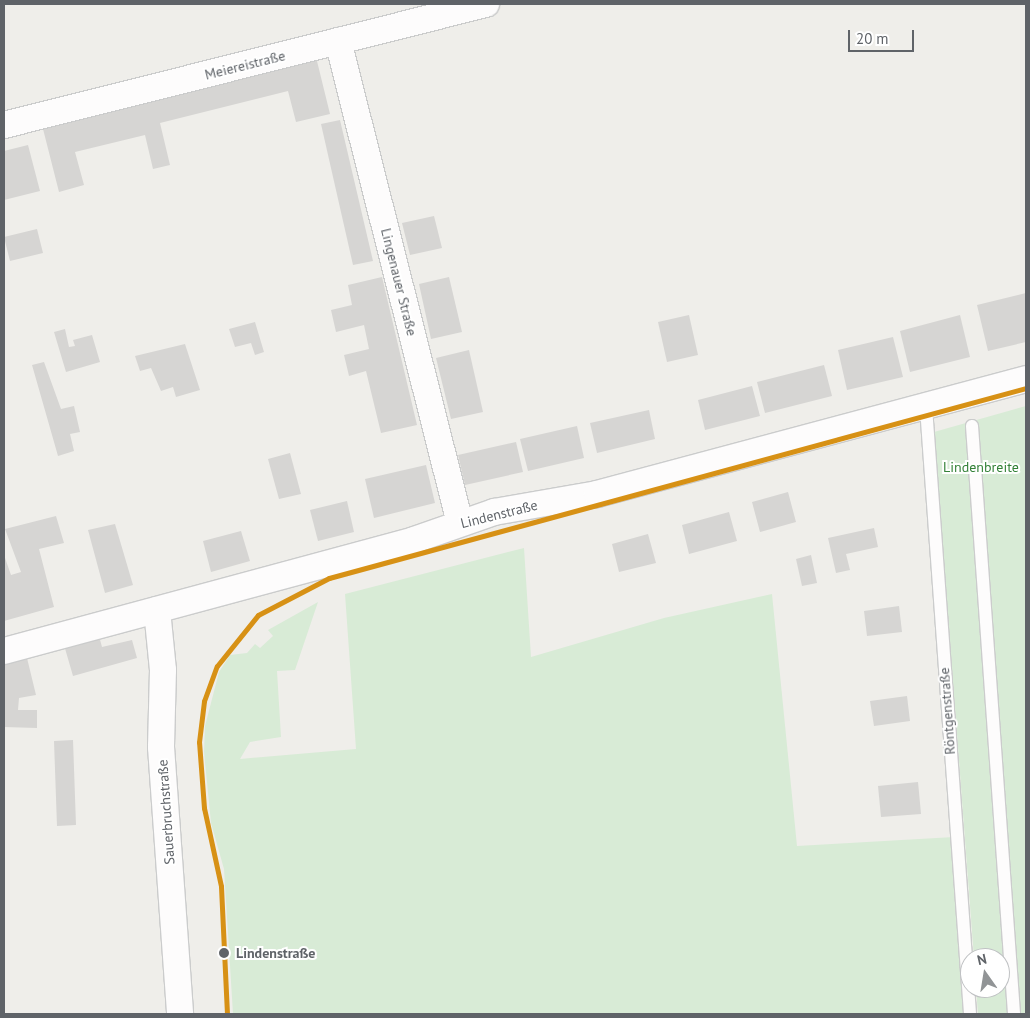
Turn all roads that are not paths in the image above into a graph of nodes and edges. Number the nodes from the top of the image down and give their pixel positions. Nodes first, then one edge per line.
1 (486, 4) edge
2 (338, 41) junction
3 (4, 125) edge
4 (1026, 379) edge
5 (926, 407) junction
6 (972, 426) dead end
7 (460, 522) junction
8 (157, 610) junction
9 (4, 651) edge
10 (1026, 1012) edge
11 (180, 1014) edge
12 (970, 1014) edge
13 (1014, 1014) edge

1 - 2 street, Meiereistraße
2 - 3 street, Meiereistraße
2 - 7 street, Lingenauer Straße
4 - 5 street, Lindenstraße
5 - 7 street, Lindenstraße
5 - 12 lane, Röntgenstraße
6 - 13 lane
7 - 8 street, Lindenstraße
8 - 9 street, Lindenstraße
8 - 11 street, Sauerbruchstraße
10 - 13 lane

